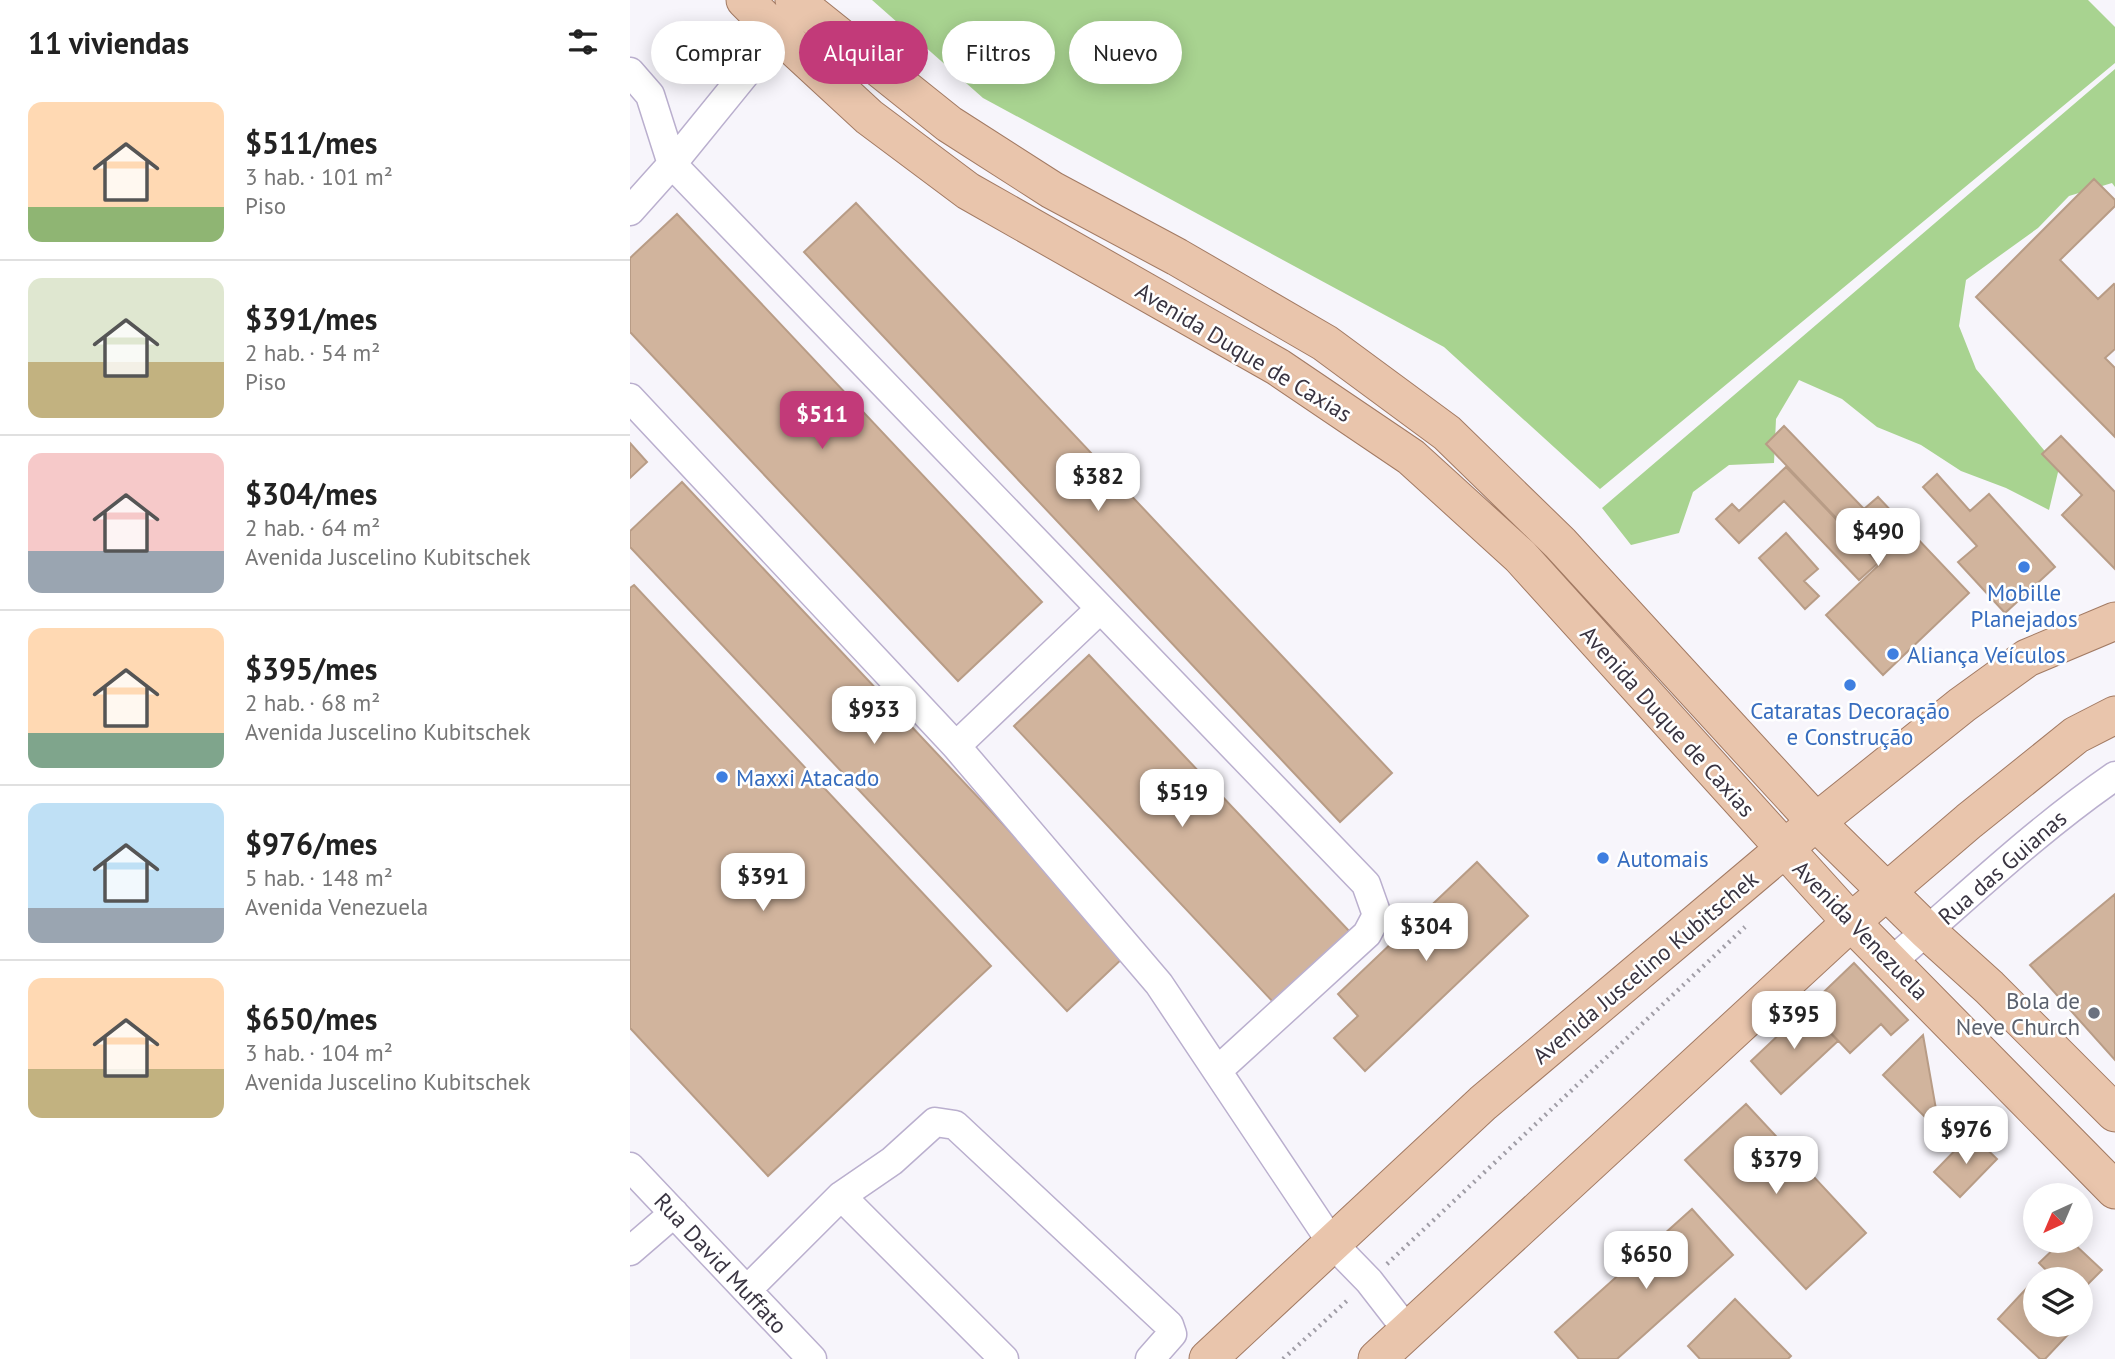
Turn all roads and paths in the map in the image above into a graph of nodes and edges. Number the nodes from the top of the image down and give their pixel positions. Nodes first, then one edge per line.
1 (745, 0) edge
2 (791, 13) edge
3 (630, 72) edge
4 (673, 164) junction
5 (630, 211) edge
6 (630, 398) edge
7 (1100, 609) junction
8 (2115, 621) edge
9 (2115, 715) edge
10 (956, 746) junction
11 (2115, 776) edge
12 (1816, 822) junction
13 (1783, 849) junction
14 (1888, 891) junction
15 (1754, 919) dead end
16 (1851, 922) junction
17 (1927, 931) junction
18 (1891, 962) junction
19 (1217, 1071) junction
20 (2115, 1113) edge
21 (630, 1167) edge
22 (2115, 1190) edge
23 (841, 1196) junction
24 (674, 1213) junction
25 (1332, 1243) junction
26 (630, 1251) edge
27 (1369, 1281) junction
28 (747, 1290) junction
29 (1407, 1330) junction
30 (812, 1359) edge
31 (1004, 1359) edge
32 (1150, 1359) edge
33 (1208, 1359) edge
34 (1283, 1359) edge
35 (1377, 1359) edge

1 - 2 main road, Avenida Duque de Caxias
2 - 4 street
2 - 12 main road, Avenida Duque de Caxias
2 - 13 main road, Avenida Duque de Caxias
3 - 4 street
4 - 5 street
4 - 7 street
6 - 10 street
7 - 10 street
7 - 19 street
8 - 12 main road, Avenida Juscelino Kubitschek
9 - 14 main road
10 - 19 street
11 - 17 street, Rua das Guianas
12 - 13 main road, Avenida Juscelino Kubitschek
12 - 14 main road, Avenida Venezuela
13 - 16 main road, Avenida Venezuela
13 - 25 main road, Avenida Juscelino Kubitschek
14 - 16 main road
14 - 17 main road, Avenida Venezuela
15 - 27 path
16 - 18 main road, Avenida Venezuela
16 - 29 main road
17 - 18 street, Rua das Guianas
17 - 20 main road, Avenida Venezuela
18 - 22 main road, Avenida Venezuela
19 - 25 street
21 - 24 street, Rua David Muffato
23 - 28 street
23 - 31 street
23 - 32 street
24 - 26 street
24 - 28 street, Rua David Muffato
25 - 27 street
25 - 33 main road, Avenida Juscelino Kubitschek
27 - 29 street
27 - 34 path
28 - 30 street, Rua David Muffato
29 - 35 main road

